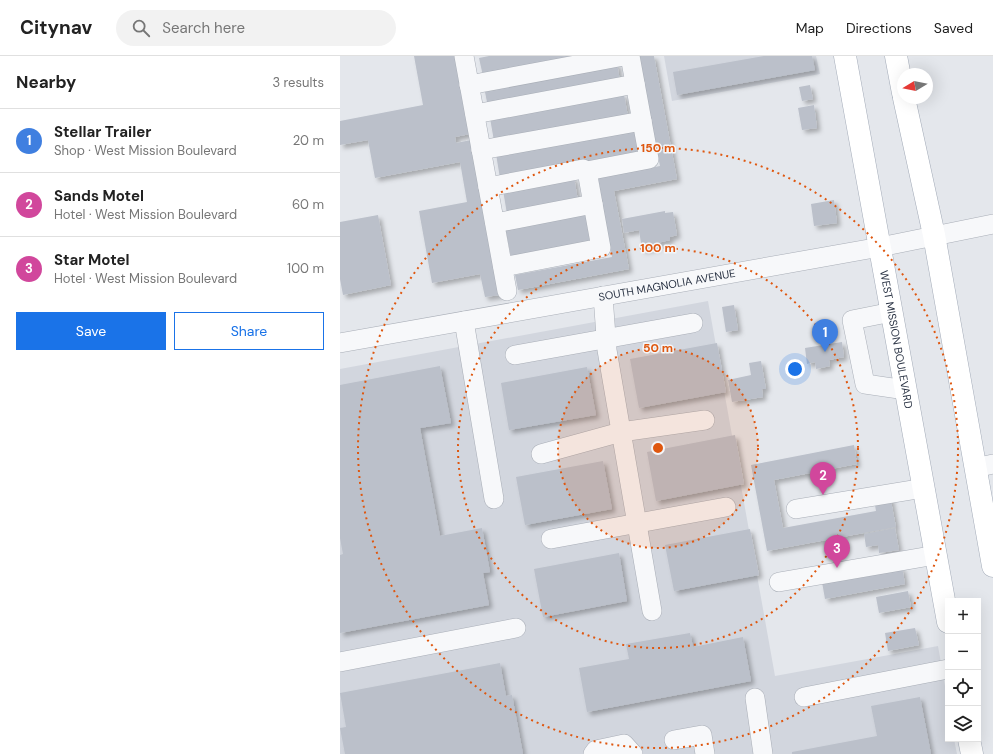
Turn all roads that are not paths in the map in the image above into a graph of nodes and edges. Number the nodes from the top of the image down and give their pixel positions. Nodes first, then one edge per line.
1 (464, 56) edge
2 (624, 56) edge
3 (630, 56) edge
4 (845, 56) edge
5 (896, 56) edge
6 (898, 68) edge
7 (635, 84) junction
8 (469, 85) junction
9 (905, 104) edge
10 (475, 114) junction
11 (642, 120) junction
12 (481, 150) junction
13 (587, 171) junction
14 (488, 187) junction
15 (593, 204) junction
16 (495, 223) junction
17 (993, 224) edge
18 (934, 235) junction
19 (880, 247) junction
20 (503, 267) junction
21 (507, 291) dead end
22 (603, 296) junction
23 (892, 312) junction
24 (464, 321) junction
25 (693, 323) dead end
26 (606, 339) junction
27 (340, 343) edge
28 (516, 355) dead end
29 (906, 390) junction
30 (705, 420) dead end
31 (621, 432) junction
32 (541, 454) dead end
33 (984, 466) edge
34 (924, 488) junction
35 (494, 498) dead end
36 (726, 507) dead end
37 (796, 509) dead end
38 (637, 524) junction
39 (551, 540) dead end
40 (936, 555) junction
41 (993, 566) edge
42 (779, 582) dead end
43 (945, 605) edge
44 (652, 611) dead end
45 (516, 628) dead end
46 (340, 662) edge
47 (945, 670) edge
48 (804, 697) dead end
49 (755, 698) dead end
50 (674, 740) dead end
51 (970, 742) edge
52 (593, 754) edge
53 (633, 754) edge
54 (705, 754) edge
55 (763, 754) edge
56 (972, 754) edge

1 - 8 street
2 - 8 street
3 - 7 street
4 - 19 main road, WEST MISSION BOULEVARD
5 - 6 main road
7 - 10 street
7 - 11 street
8 - 10 street
9 - 18 main road
10 - 12 street
11 - 12 street
11 - 13 street
12 - 14 street
13 - 14 street
13 - 15 street
14 - 16 street
15 - 16 street
15 - 20 street
16 - 20 street
17 - 18 street, SOUTH MAGNOLIA AVENUE
18 - 19 street, SOUTH MAGNOLIA AVENUE
18 - 33 main road
19 - 22 street, SOUTH MAGNOLIA AVENUE
19 - 23 main road, WEST MISSION BOULEVARD
20 - 21 street
22 - 24 street, SOUTH MAGNOLIA AVENUE
22 - 26 street
23 - 29 main road, WEST MISSION BOULEVARD
23 - 29 street
24 - 27 street, SOUTH MAGNOLIA AVENUE
24 - 35 street
25 - 26 street
26 - 28 street
26 - 31 street
29 - 34 main road, WEST MISSION BOULEVARD
30 - 31 street
31 - 32 street
31 - 38 street
33 - 41 main road
34 - 37 street
34 - 40 main road, WEST MISSION BOULEVARD
36 - 38 street
38 - 39 street
38 - 44 street
40 - 42 street
40 - 43 main road, WEST MISSION BOULEVARD
45 - 46 street
47 - 48 street
49 - 55 street
50 - 54 street
51 - 56 main road
52 - 53 street

